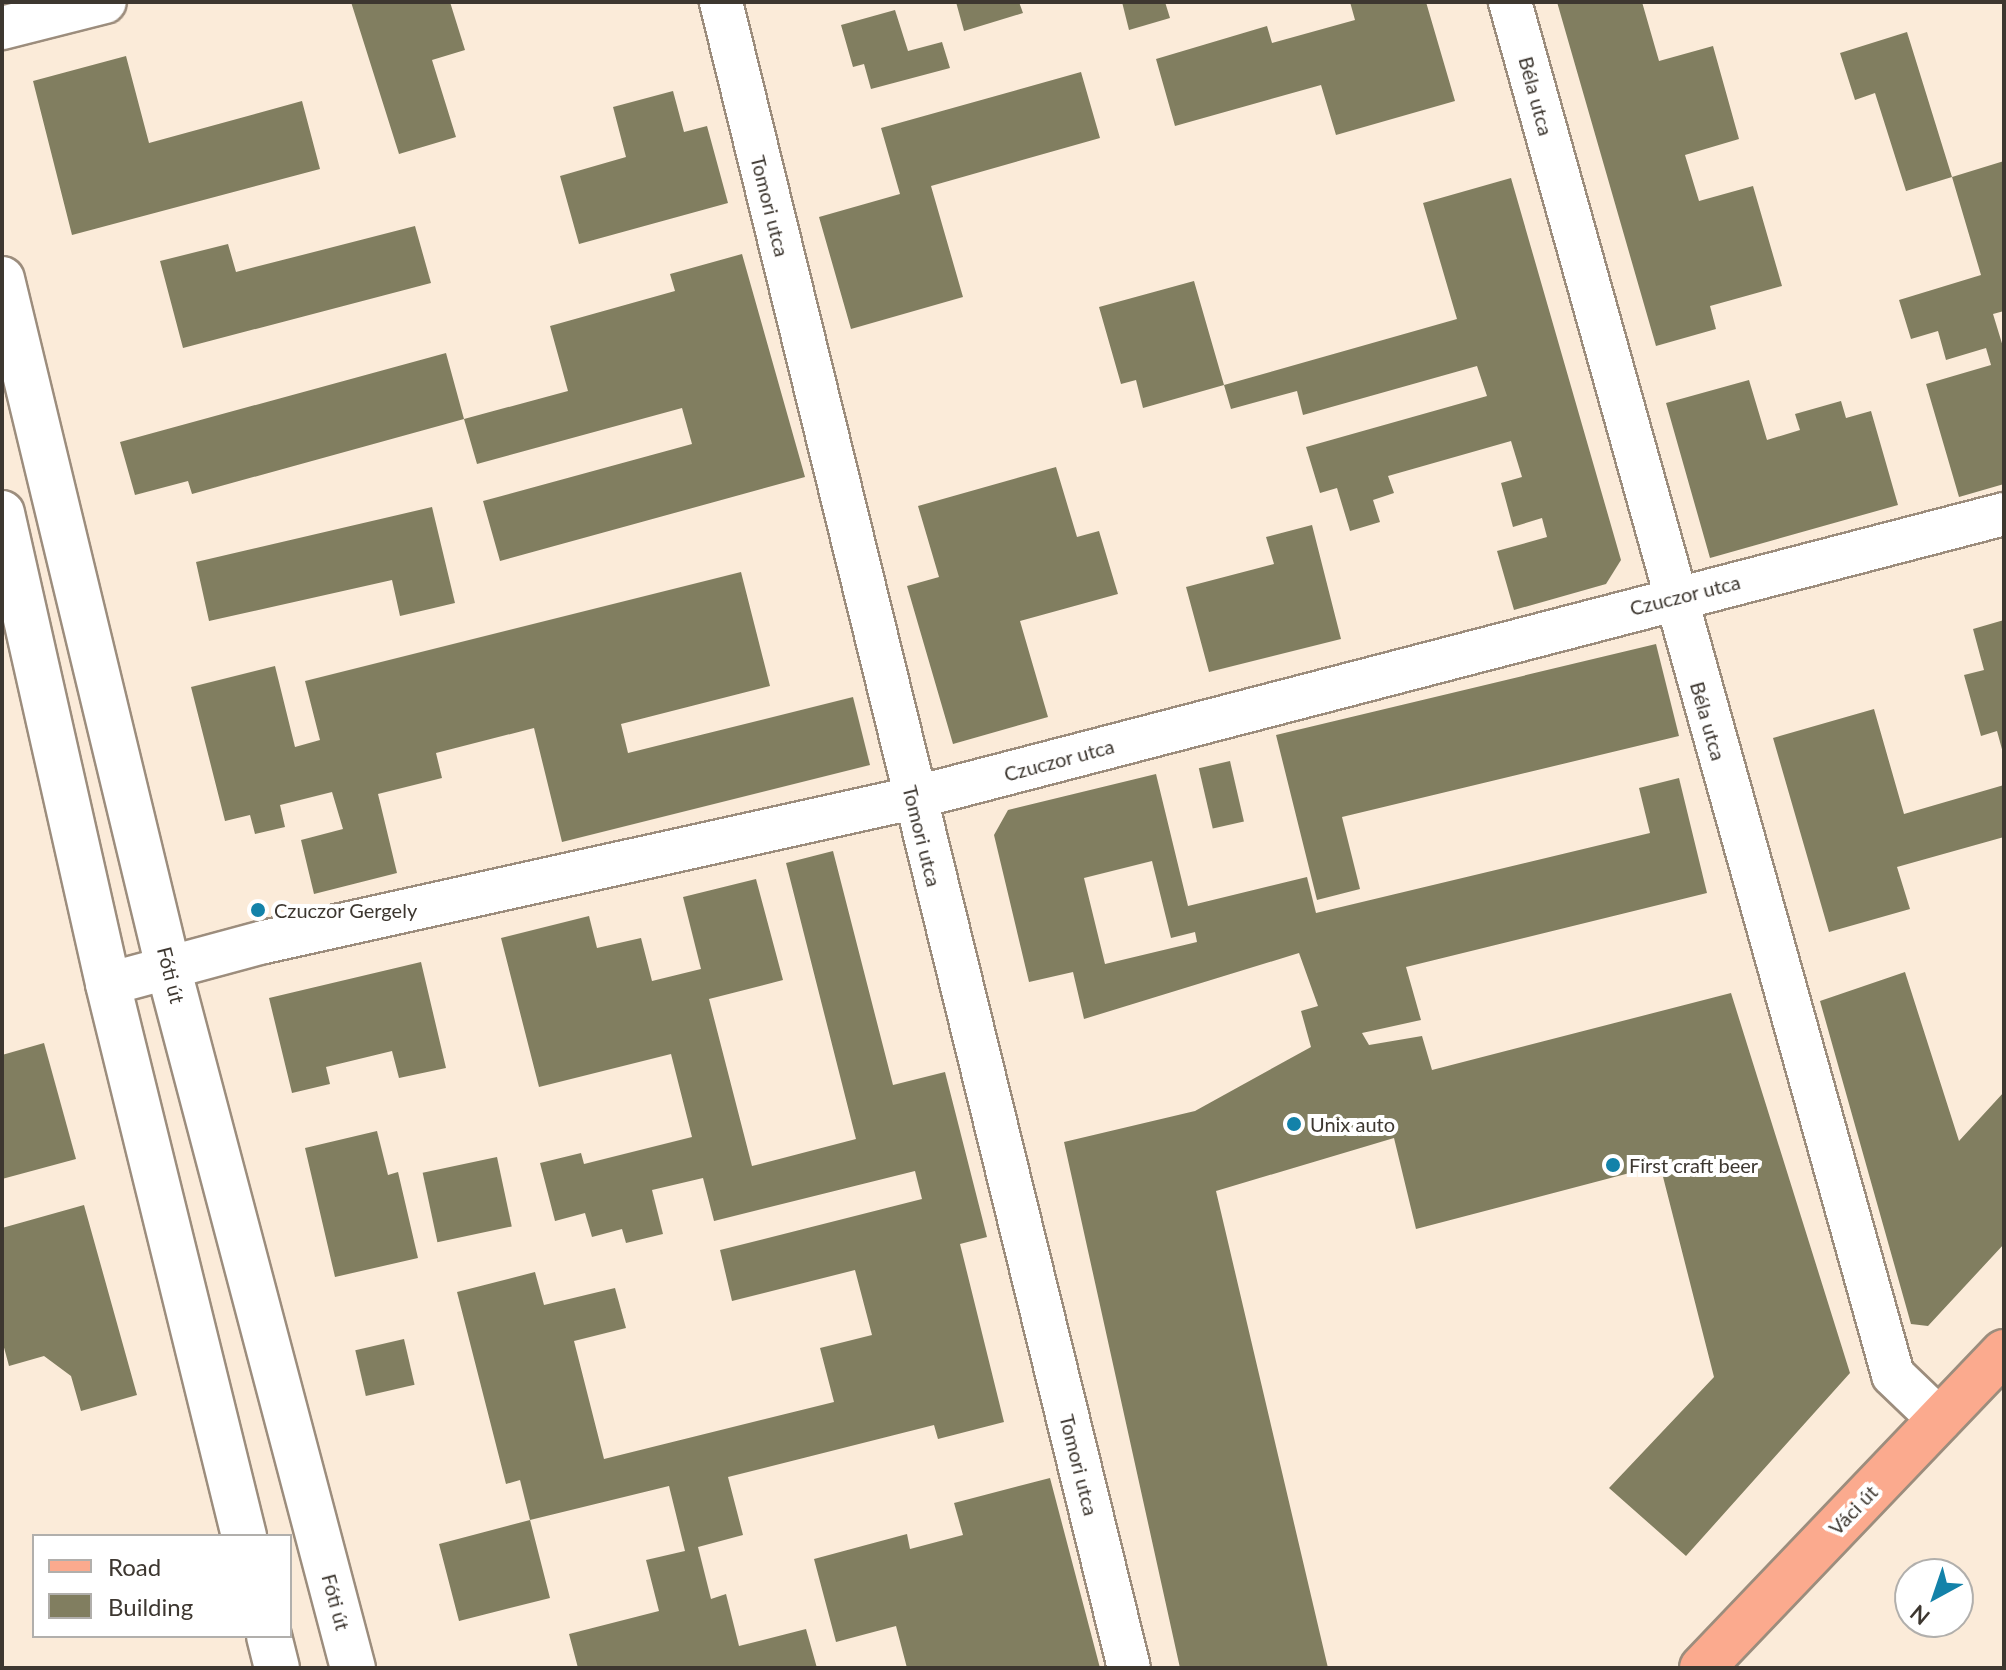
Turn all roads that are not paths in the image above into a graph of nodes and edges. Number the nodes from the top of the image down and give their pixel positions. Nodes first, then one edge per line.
1 (105, 2) edge
2 (721, 2) edge
3 (1510, 2) edge
4 (2, 28) edge
5 (2, 279) edge
6 (2, 513) edge
7 (2004, 514) edge
8 (1673, 598) junction
9 (913, 798) junction
10 (168, 967) junction
11 (108, 984) junction
12 (2004, 1352) edge
13 (1940, 1420) junction
14 (244, 1534) edge
15 (270, 1638) edge
16 (277, 1668) edge
17 (353, 1668) edge
18 (1129, 1668) edge
19 (1702, 1668) edge

1 - 4 street
2 - 9 street, Tomori utca
3 - 8 street, Béla utca
5 - 10 street, Fóti út
6 - 11 street
7 - 8 street, Czuczor utca
8 - 9 street, Czuczor utca
8 - 13 street, Béla utca
9 - 10 street, Czuczor utca
9 - 18 street, Tomori utca
10 - 11 street, Czuczor utca
10 - 17 street, Fóti út
11 - 14 street
12 - 13 main road, Váci út
13 - 19 main road, Váci út
15 - 16 street

